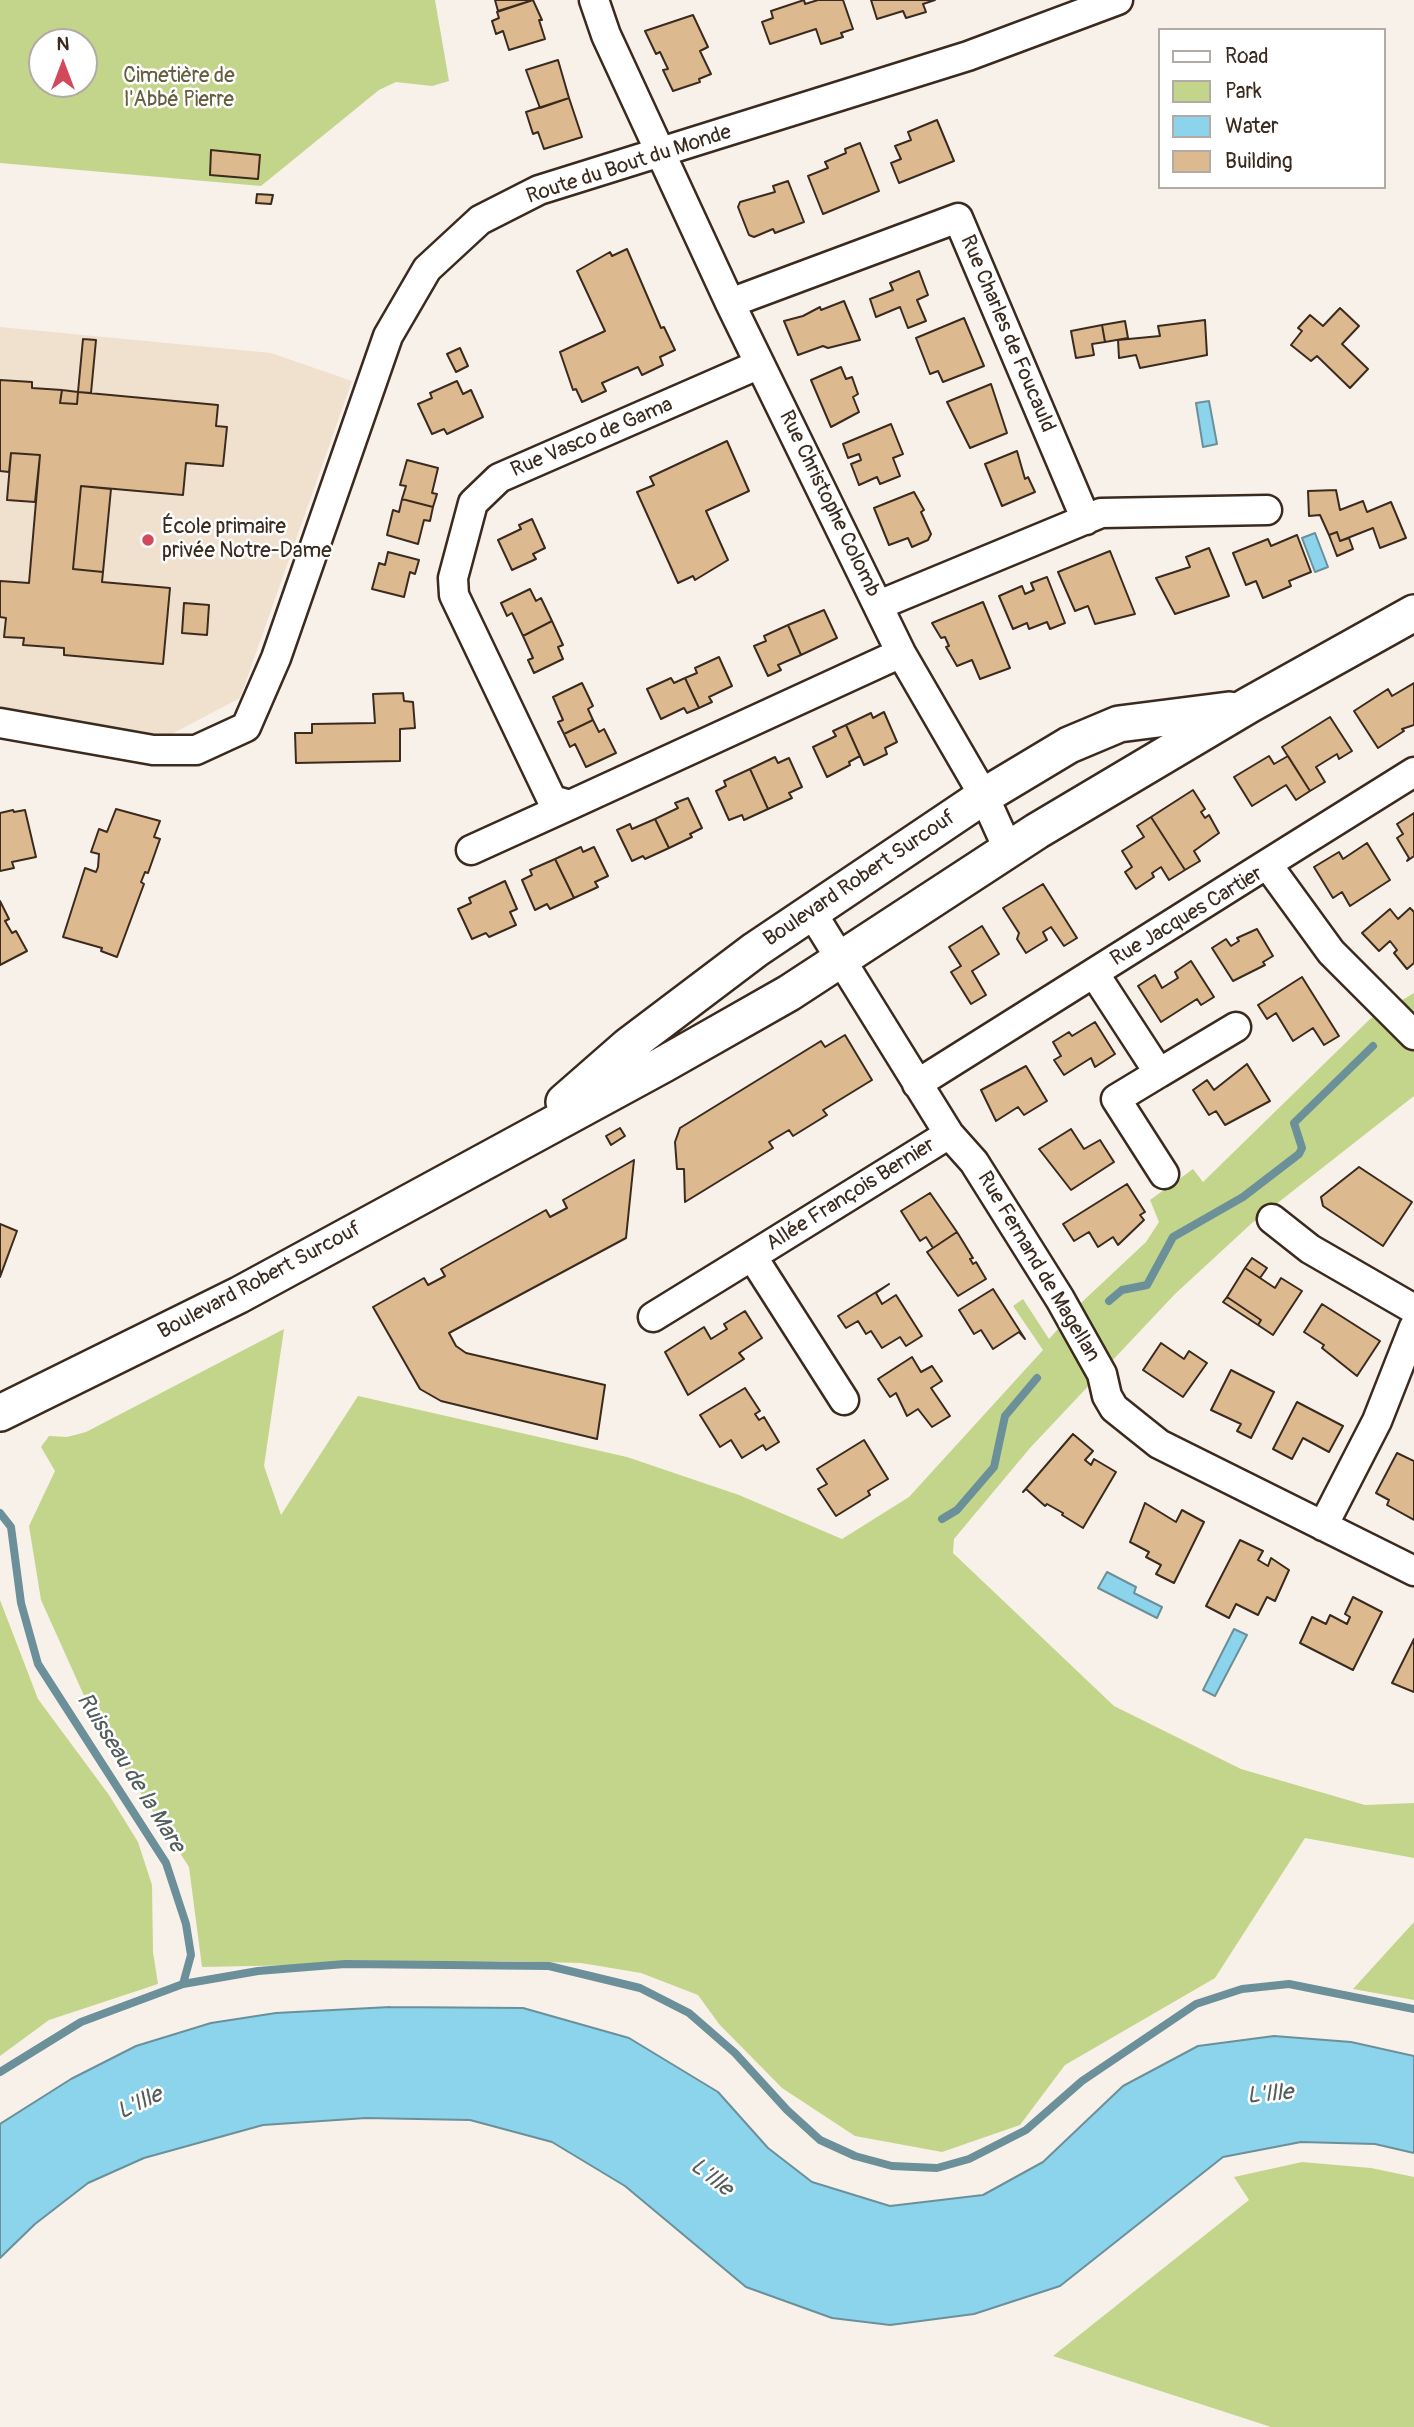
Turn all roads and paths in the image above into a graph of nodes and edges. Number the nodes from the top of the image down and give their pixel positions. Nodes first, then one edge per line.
1 (594, 0) edge
2 (1118, 0) edge
3 (660, 154) junction
4 (730, 303) junction
5 (760, 364) junction
6 (1267, 510) dead end
7 (1086, 520) junction
8 (878, 605) junction
9 (1414, 613) edge
10 (901, 653) junction
11 (1249, 705) junction
12 (0, 723) edge
13 (1414, 772) edge
14 (984, 796) junction
15 (570, 805) junction
16 (1008, 849) junction
17 (471, 850) dead end
18 (1267, 864) junction
19 (812, 913) junction
20 (839, 961) junction
21 (1094, 973) junction
22 (1236, 1027) dead end
23 (1414, 1035) edge
24 (1159, 1073) junction
25 (917, 1084) junction
26 (949, 1134) junction
27 (516, 1143) junction
28 (1164, 1174) dead end
29 (1272, 1219) dead end
30 (752, 1256) junction
31 (1414, 1309) edge
32 (653, 1317) dead end
33 (1414, 1327) edge
34 (844, 1400) dead end
35 (0, 1413) edge
36 (1323, 1526) junction
37 (1414, 1571) edge

1 - 3 street, Rue Christophe Colomb
2 - 3 street, Route du Bout du Monde
3 - 4 street, Rue Christophe Colomb
3 - 12 street, Route du Bout du Monde
4 - 5 street, Rue Christophe Colomb
4 - 7 street, Rue Charles de Foucauld
5 - 8 street, Rue Christophe Colomb
5 - 15 street, Rue Vasco de Gama
6 - 7 street
7 - 8 street
8 - 10 street, Rue Christophe Colomb
9 - 11 street, Boulevard Robert Surcouf
10 - 14 street, Rue Christophe Colomb
10 - 15 street
11 - 14 street, Boulevard Robert Surcouf
11 - 16 street, Boulevard Robert Surcouf
13 - 18 street
14 - 16 street, Rue Christophe Colomb
14 - 19 street, Boulevard Robert Surcouf
15 - 17 street
16 - 20 street, Boulevard Robert Surcouf
18 - 21 street, Rue Jacques Cartier
18 - 23 street, Rue Jacques Cartier
19 - 20 street, Rue Fernand de Magellan
19 - 27 street, Boulevard Robert Surcouf
20 - 25 street, Rue Fernand de Magellan
20 - 27 street, Boulevard Robert Surcouf
21 - 24 street
21 - 25 street, Rue Jacques Cartier
22 - 24 street
24 - 28 street
25 - 26 street, Rue Fernand de Magellan
26 - 30 street, Allée François Bernier
26 - 36 street, Rue Fernand de Magellan
27 - 35 street, Boulevard Robert Surcouf
29 - 31 street
30 - 32 street, Allée François Bernier
30 - 34 street, Allée François Bernier
33 - 36 street
36 - 37 street, Rue Fernand de Magellan

